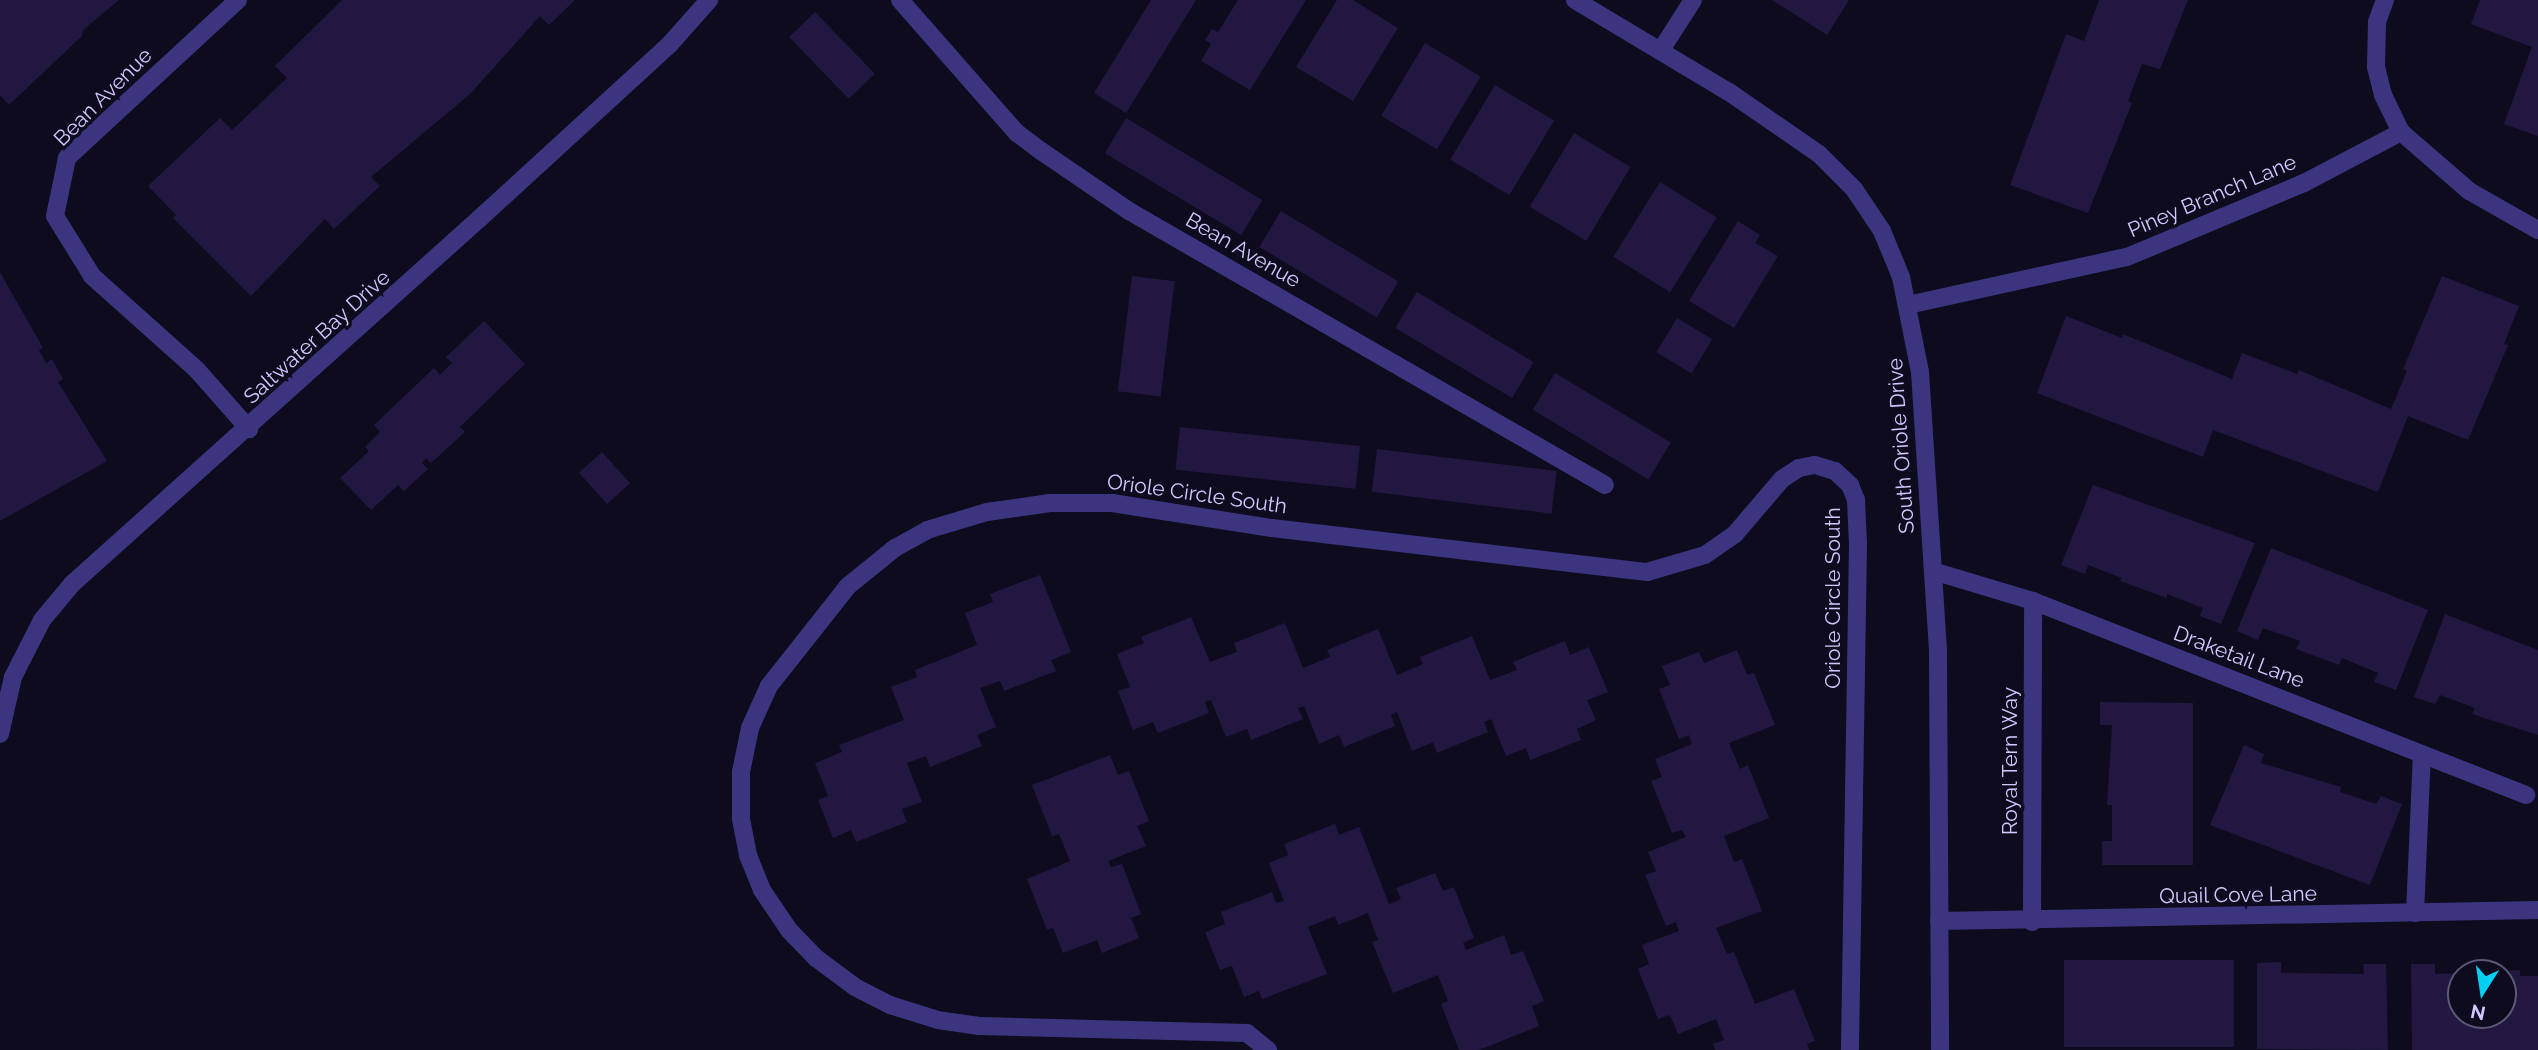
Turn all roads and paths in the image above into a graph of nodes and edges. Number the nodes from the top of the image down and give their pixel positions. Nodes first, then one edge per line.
1 (237, 0) edge
2 (709, 0) edge
3 (900, 0) edge
4 (1575, 0) edge
5 (1693, 0) edge
6 (2385, 0) edge
7 (1661, 50) junction
8 (2401, 132) junction
9 (2538, 230) edge
10 (1908, 304) junction
11 (249, 429) junction
12 (1605, 485) dead end
13 (1933, 571) junction
14 (2033, 601) junction
15 (0, 734) edge
16 (2422, 754) junction
17 (2526, 795) dead end
18 (2538, 910) edge
19 (2415, 914) junction
20 (1939, 921) junction
21 (2032, 922) junction
22 (1268, 1050) edge
23 (1850, 1050) edge
24 (1940, 1050) edge

1 - 11 street, Bean Avenue
2 - 11 street, Saltwater Bay Drive
3 - 12 street, Bean Avenue
4 - 7 street, South Oriole Drive
5 - 7 street
6 - 8 street
7 - 10 street, South Oriole Drive
8 - 9 street
8 - 10 street, Piney Branch Lane
10 - 13 street, South Oriole Drive
11 - 15 street, Saltwater Bay Drive
13 - 14 street, Draketail Lane
13 - 20 street, South Oriole Drive
14 - 16 street, Draketail Lane
14 - 21 street, Royal Tern Way
16 - 17 street, Draketail Lane
16 - 19 street
18 - 19 street, Quail Cove Lane
19 - 21 street, Quail Cove Lane
20 - 21 street, Quail Cove Lane
20 - 24 street, South Oriole Drive
22 - 23 street, Oriole Circle South

